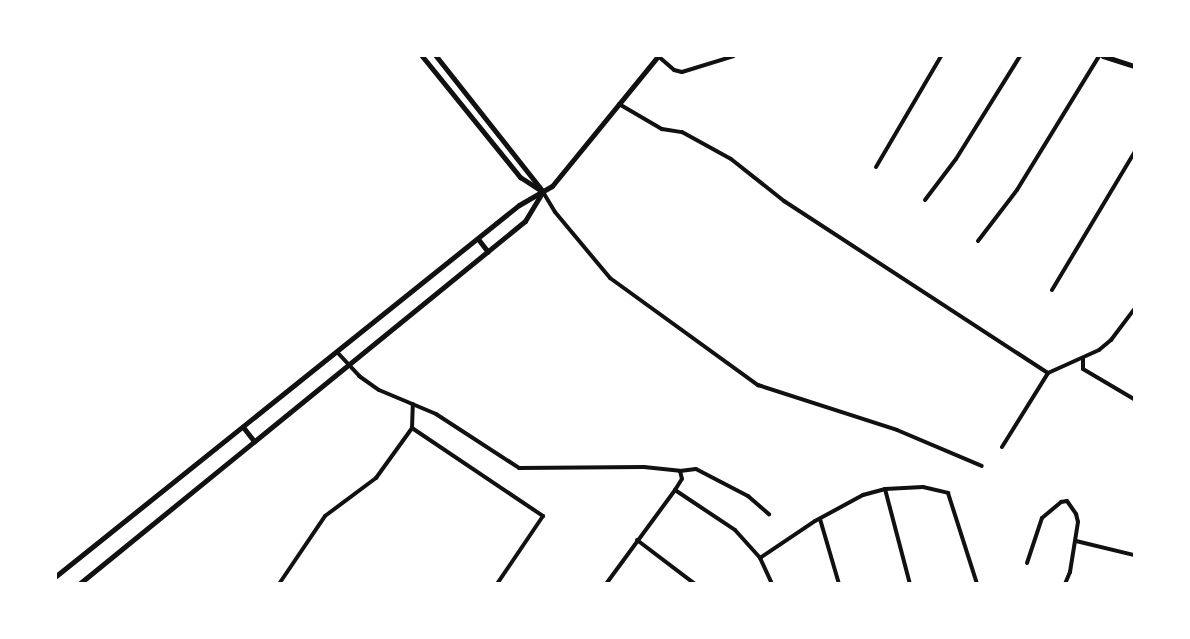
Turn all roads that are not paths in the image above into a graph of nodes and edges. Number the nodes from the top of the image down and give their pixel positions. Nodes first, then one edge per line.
1 (422, 56) edge
2 (658, 56) edge
3 (734, 56) edge
4 (941, 56) edge
5 (1020, 56) edge
6 (1101, 56) edge
7 (438, 58) edge
8 (1134, 66) edge
9 (432, 67) junction
10 (619, 104) junction
11 (1134, 153) edge
12 (876, 167) dead end
13 (543, 192) junction
14 (925, 200) dead end
15 (478, 239) junction
16 (978, 241) dead end
17 (488, 252) junction
18 (1052, 290) dead end
19 (1134, 310) edge
20 (337, 352) junction
21 (1084, 357) junction
22 (348, 366) junction
23 (1048, 373) junction
24 (1134, 399) edge
25 (413, 404) junction
26 (243, 427) junction
27 (412, 428) junction
28 (254, 441) junction
29 (1002, 447) dead end
30 (982, 466) dead end
31 (680, 471) junction
32 (885, 489) junction
33 (675, 490) junction
34 (769, 514) dead end
35 (820, 519) junction
36 (638, 540) junction
37 (1076, 541) junction
38 (1134, 555) edge
39 (760, 558) junction
40 (1027, 563) dead end
41 (56, 576) edge
42 (79, 584) edge
43 (279, 584) edge
44 (497, 584) edge
45 (606, 584) edge
46 (695, 584) edge
47 (772, 584) edge
48 (839, 584) edge
49 (910, 584) edge
50 (977, 584) edge
51 (1065, 584) edge

1 - 9 street
2 - 3 street
2 - 10 street
4 - 12 street
5 - 14 street
6 - 8 street
6 - 16 street
7 - 9 street
7 - 13 street
9 - 13 street
10 - 13 street
10 - 23 street
11 - 18 street
13 - 15 street
13 - 17 street
13 - 30 street
15 - 17 street
15 - 20 street
17 - 22 street
19 - 21 street
20 - 22 street
20 - 26 street
21 - 23 street
21 - 24 street
22 - 25 street
22 - 28 street
23 - 29 street
25 - 27 street
25 - 31 street
26 - 28 street
26 - 41 street
27 - 43 street
27 - 44 street
28 - 42 street
31 - 33 street
31 - 34 street
32 - 35 street
32 - 49 street
32 - 50 street
33 - 36 street
33 - 39 street
35 - 39 street
35 - 48 street
36 - 45 street
36 - 46 street
37 - 38 street
37 - 40 street
37 - 51 street
39 - 47 street

